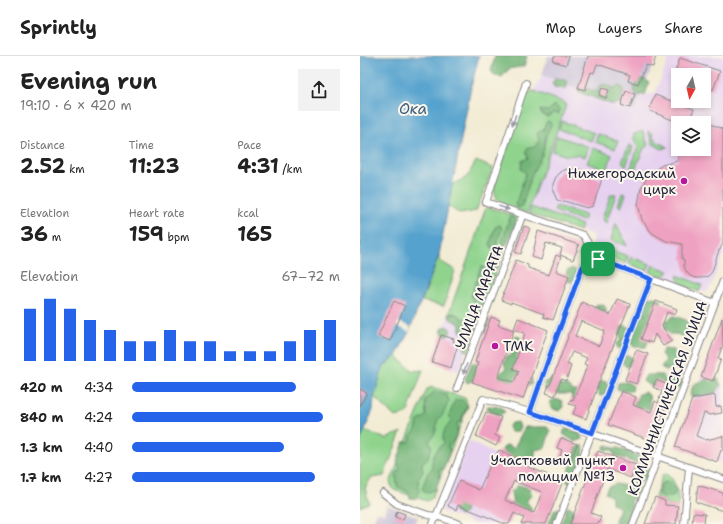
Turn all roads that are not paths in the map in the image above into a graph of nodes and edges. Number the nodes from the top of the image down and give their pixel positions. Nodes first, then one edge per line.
1 (526, 84) dead end
2 (523, 214) junction
3 (598, 259) junction
4 (651, 279) junction
5 (723, 281) edge
6 (715, 303) junction
7 (457, 388) dead end
8 (530, 412) junction
9 (592, 433) junction
10 (658, 457) junction
11 (689, 468) junction
12 (723, 479) edge
13 (383, 493) dead end
14 (436, 516) junction
15 (433, 524) edge
16 (460, 524) edge
17 (556, 524) edge
18 (633, 524) edge
19 (684, 524) edge

1 -> 2 street
2 - 3 street
2 -> 7 street, УЛИЦА МАРАТА
3 - 4 street
3 - 8 street
4 - 6 street
4 - 9 street
5 - 6 street, КОММУНИСТИЧЕСКАЯ УЛИЦА
6 - 10 street, КОММУНИСТИЧЕСКАЯ УЛИЦА
8 - 9 street
8 - 14 street
9 - 10 street
9 - 17 street
10 - 11 street
10 - 18 street, КОММУНИСТИЧЕСКАЯ УЛИЦА
11 - 12 street
11 - 19 street
13 - 14 street
14 - 15 street
14 - 16 street

